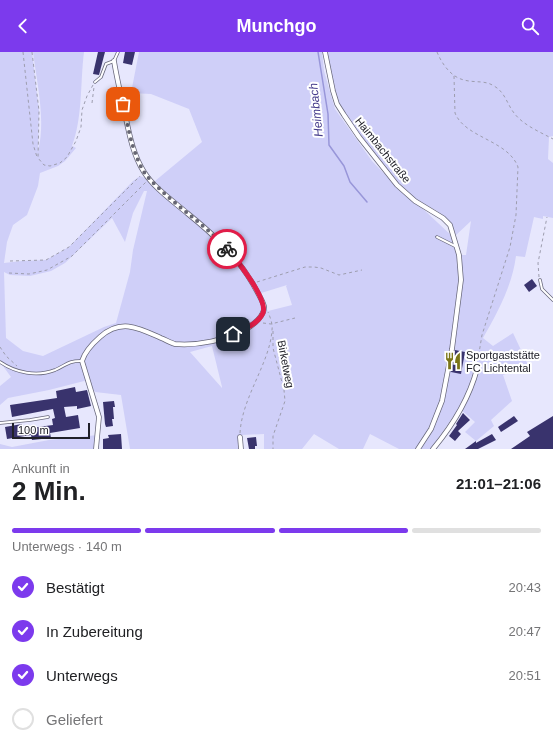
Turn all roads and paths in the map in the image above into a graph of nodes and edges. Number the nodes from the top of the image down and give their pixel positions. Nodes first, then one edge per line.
1 (23, 52) edge
2 (32, 52) edge
3 (118, 52) edge
4 (325, 52) edge
5 (437, 52) edge
6 (114, 61) junction
7 (454, 76) junction
8 (95, 82) junction
9 (92, 103) dead end
10 (552, 139) edge
11 (38, 158) junction
12 (149, 179) junction
13 (547, 217) dead end
14 (437, 237) dead end
15 (456, 247) junction
16 (10, 261) dead end
17 (362, 270) dead end
18 (9, 273) dead end
19 (540, 280) joint
20 (252, 283) junction
21 (553, 300) edge
22 (264, 306) junction
23 (295, 318) dead end
24 (255, 322) junction
25 (271, 324) junction
26 (272, 328) junction
27 (0, 347) edge
28 (82, 361) junction
29 (0, 362) edge
30 (477, 369) joint
31 (24, 373) junction
32 (48, 417) dead end
33 (0, 423) edge
34 (240, 437) joint
35 (96, 449) edge
36 (241, 449) edge
37 (273, 449) edge
38 (418, 449) edge
39 (433, 449) edge

1 - 11 path
2 - 11 path
3 - 6 lane
4 - 15 street, Haimbachstraße
5 - 7 path
6 - 8 lane
6 - 12 street
7 - 10 path
7 - 30 path
8 - 9 path
8 - 11 path
12 - 16 path
12 - 18 path
12 - 20 street
13 - 19 path
14 - 15 lane
15 - 38 street, Haimbachstraße
17 - 20 path
19 - 21 lane
20 - 22 street
22 - 24 street
22 - 25 path
23 - 25 path
24 - 25 path
24 - 28 street
25 - 26 path
26 - 34 path
26 - 37 path, Birketweg
27 - 31 path
28 - 31 lane
28 - 35 street
29 - 31 lane
30 - 39 street
32 - 33 lane
34 - 36 street

